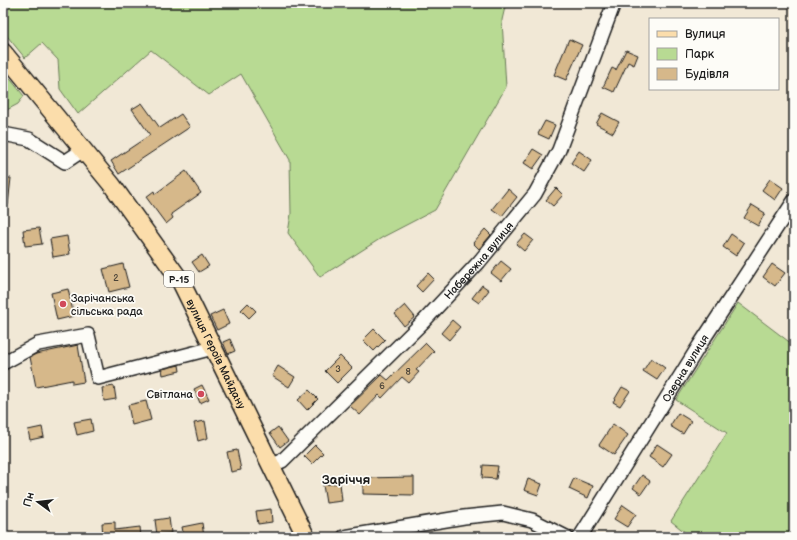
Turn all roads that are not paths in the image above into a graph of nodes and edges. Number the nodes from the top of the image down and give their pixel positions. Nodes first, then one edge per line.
1 (614, 3) edge
2 (3, 52) edge
3 (3, 134) edge
4 (83, 150) junction
5 (794, 201) edge
6 (213, 348) junction
7 (3, 363) edge
8 (270, 466) junction
9 (306, 537) edge
10 (344, 537) edge
11 (566, 537) edge
12 (580, 537) edge

1 - 8 street, Набережна вулиця
2 - 4 main road, вулиця Героїв Майдану / Р-15
3 - 4 street
4 - 6 main road, вулиця Героїв Майдану / Р-15
5 - 12 street, Озерна вулиця
6 - 7 street
6 - 8 main road, вулиця Героїв Майдану / Р-15
8 - 9 main road, вулиця Героїв Майдану / Р-15
10 - 11 street

